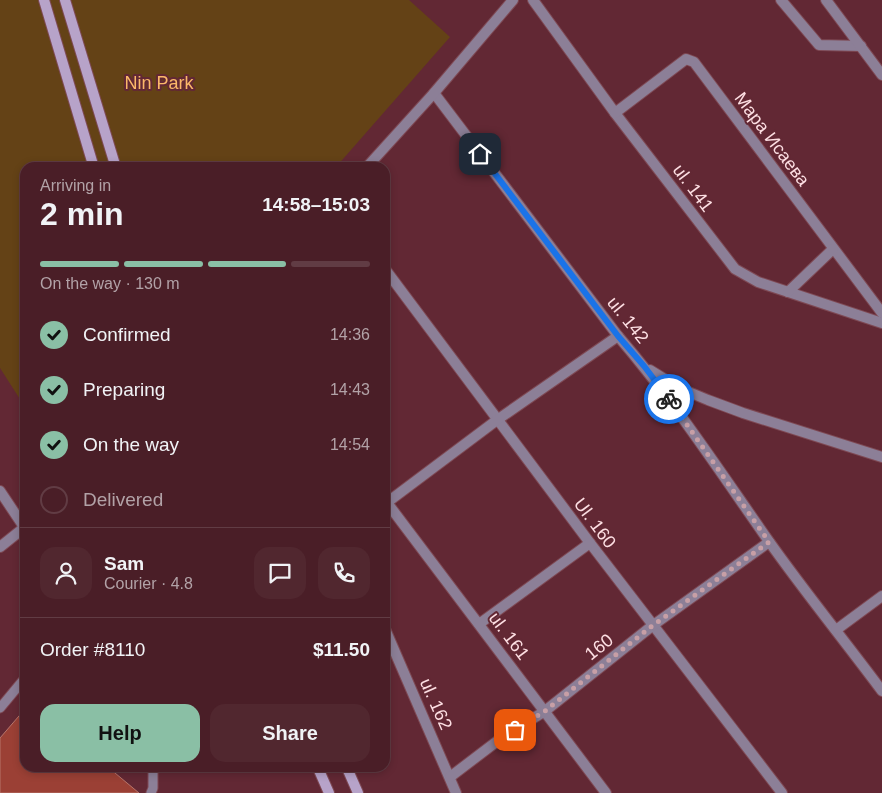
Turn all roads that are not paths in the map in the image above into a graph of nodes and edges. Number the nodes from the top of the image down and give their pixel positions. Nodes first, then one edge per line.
1 (44, 0) edge
2 (66, 0) edge
3 (513, 0) edge
4 (533, 0) edge
5 (781, 0) edge
6 (826, 0) edge
7 (861, 46) junction
8 (882, 75) edge
9 (434, 93) junction
10 (615, 113) junction
11 (92, 162) edge
12 (114, 162) edge
13 (371, 162) edge
14 (833, 248) junction
15 (390, 276) edge
16 (788, 292) junction
17 (882, 313) edge
18 (882, 323) edge
19 (618, 336) junction
20 (644, 366) junction
21 (497, 420) junction
22 (882, 457) edge
23 (0, 490) edge
24 (390, 499) edge
25 (390, 507) edge
26 (20, 521) edge
27 (20, 530) edge
28 (769, 542) junction
29 (590, 543) junction
30 (0, 547) edge
31 (882, 596) edge
32 (479, 624) junction
33 (652, 626) junction
34 (836, 630) junction
35 (390, 639) edge
36 (20, 684) edge
37 (882, 691) edge
38 (0, 708) edge
39 (545, 711) junction
40 (153, 772) edge
41 (320, 772) edge
42 (349, 772) edge
43 (450, 777) junction
44 (151, 793) edge
45 (328, 793) edge
46 (358, 793) edge
47 (456, 793) edge
48 (606, 793) edge
49 (782, 793) edge

1 - 11 street
2 - 12 street
3 - 9 street
4 - 10 street, ul. 141
5 - 7 street
6 - 7 street
7 - 8 street
9 - 13 street
9 - 19 street, ul. 142
10 - 14 street, Мара Исаева
10 - 16 street, ul. 141
14 - 16 street
14 - 17 street, Мара Исаева
15 - 21 street, Ul. 160
16 - 18 street, ul. 141
19 - 20 street, ul. 142
19 - 21 street
20 - 22 street
20 - 28 street, ul. 142
21 - 24 street
21 - 29 street, Ul. 160
23 - 26 street
25 - 32 street, ul. 161
27 - 30 street
28 - 33 street, 160
28 - 34 street, ul. 142
29 - 32 street
29 - 33 street, Ul. 160
31 - 34 street
32 - 39 street, ul. 161
33 - 39 street, 160
33 - 49 street, Ul. 160
34 - 37 street, ul. 142
35 - 43 street, ul. 162
36 - 38 lane
39 - 43 street, 160
39 - 48 street, ul. 161
40 - 44 lane
41 - 45 street
42 - 46 street
43 - 47 street, ul. 162

